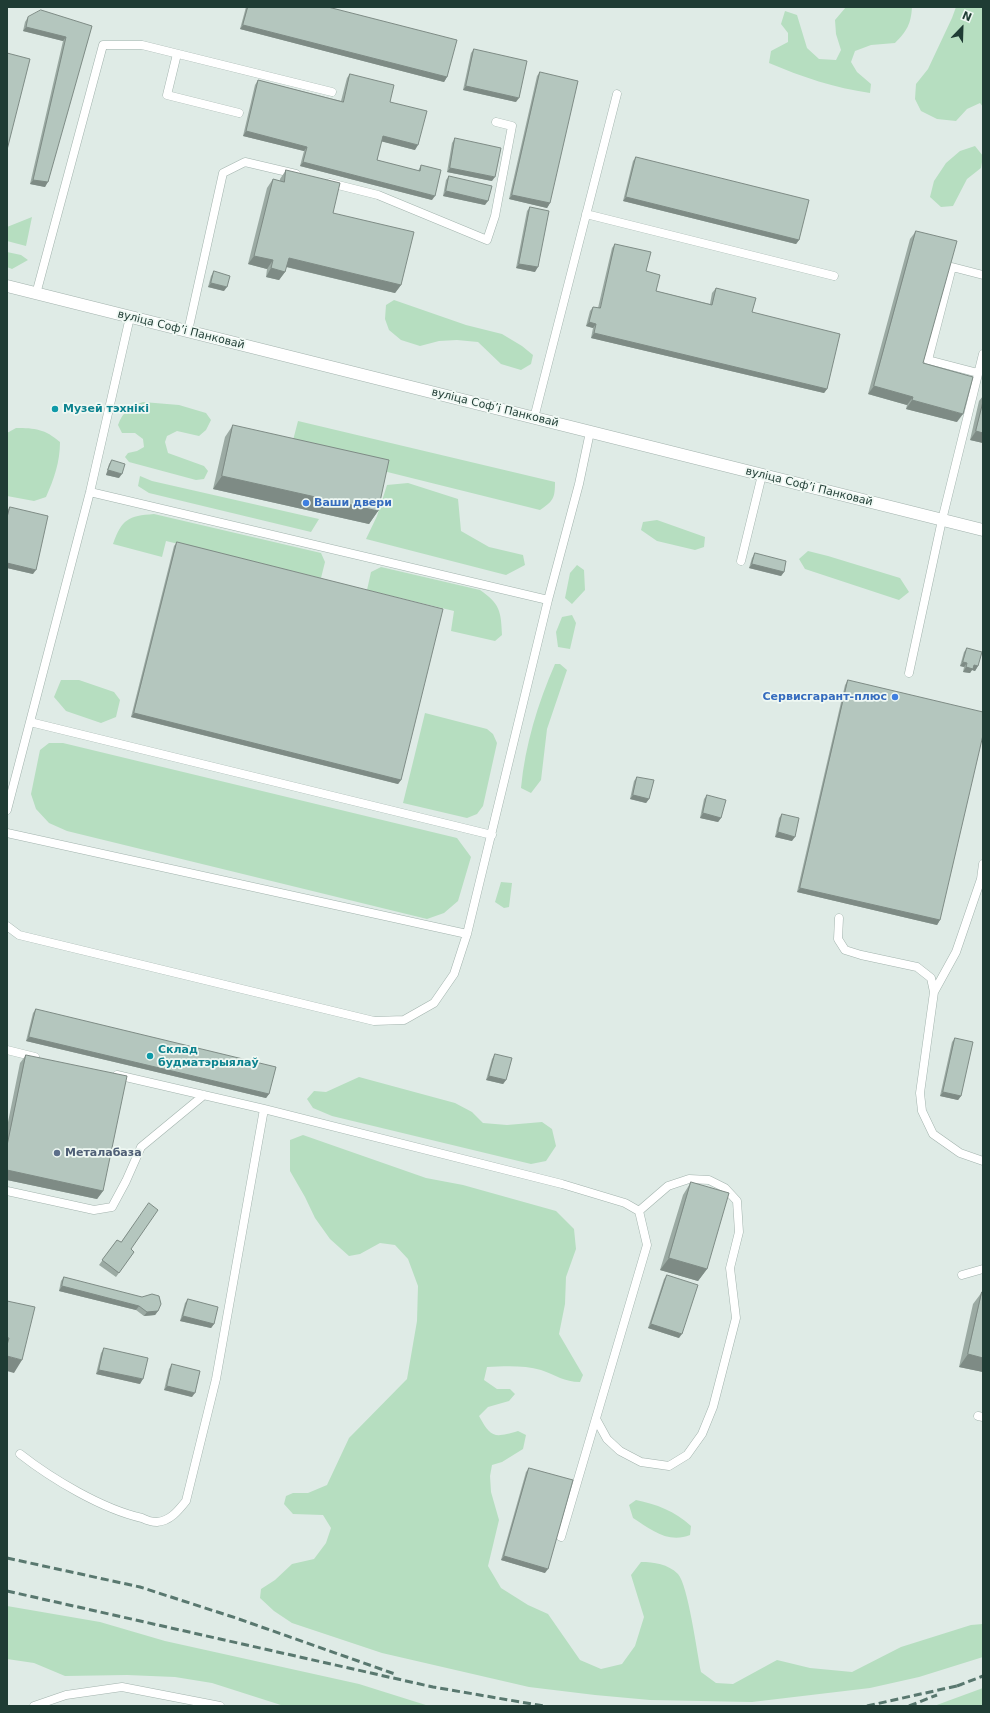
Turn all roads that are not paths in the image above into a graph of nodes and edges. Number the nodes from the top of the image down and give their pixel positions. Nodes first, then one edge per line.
1 (177, 54) junction
2 (332, 92) dead end
3 (617, 94) dead end
4 (239, 113) dead end
5 (496, 122) dead end
6 (304, 176) edge
7 (319, 180) edge
8 (586, 214) junction
9 (983, 275) edge
10 (834, 276) dead end
11 (7, 286) edge
12 (36, 294) junction
13 (130, 317) junction
14 (188, 331) junction
15 (983, 354) edge
16 (978, 373) junction
17 (534, 418) junction
18 (590, 432) junction
19 (762, 475) junction
20 (90, 492) junction
21 (942, 520) junction
22 (983, 530) edge
23 (741, 561) dead end
24 (548, 600) junction
25 (909, 673) dead end
26 (30, 722) junction
27 (7, 810) edge
28 (7, 833) edge
29 (492, 835) junction
30 (983, 864) edge
31 (982, 881) edge
32 (840, 918) dead end
33 (7, 926) edge
34 (467, 934) junction
35 (934, 992) junction
36 (7, 1050) edge
37 (45, 1059) edge
38 (106, 1072) edge
39 (204, 1094) junction
40 (264, 1109) junction
41 (983, 1161) edge
42 (7, 1191) edge
43 (639, 1211) junction
44 (983, 1269) edge
45 (962, 1275) dead end
46 (596, 1419) junction
47 (20, 1454) dead end
48 (561, 1537) dead end
49 (34, 1706) edge
50 (220, 1706) edge

1 - 2 lane
1 - 4 lane
1 - 12 lane
3 - 8 lane
5 - 7 lane
6 - 14 lane
8 - 10 lane
8 - 17 lane
9 - 16 lane
11 - 12 street, вуліца Софʼі Панковай
12 - 13 street, вуліца Софʼі Панковай
13 - 14 street, вуліца Софʼі Панковай
13 - 20 lane
14 - 17 street, вуліца Софʼі Панковай
15 - 16 lane
16 - 21 lane
17 - 18 street, вуліца Софʼі Панковай
18 - 19 street, вуліца Софʼі Панковай
18 - 24 lane
19 - 21 street, вуліца Софʼі Панковай
19 - 23 lane
20 - 24 lane
20 - 26 lane
21 - 22 street, вуліца Софʼі Панковай
21 - 25 lane
24 - 29 lane
26 - 27 lane
26 - 29 lane
28 - 34 lane
29 - 34 lane
30 - 31 lane
31 - 35 lane
32 - 35 lane
33 - 34 lane
35 - 41 lane
36 - 37 lane
38 - 39 lane
39 - 40 lane
39 - 42 lane
40 - 43 lane
40 - 47 lane
43 - 46 lane
43 - 46 lane
44 - 45 lane
46 - 48 lane
49 - 50 lane

